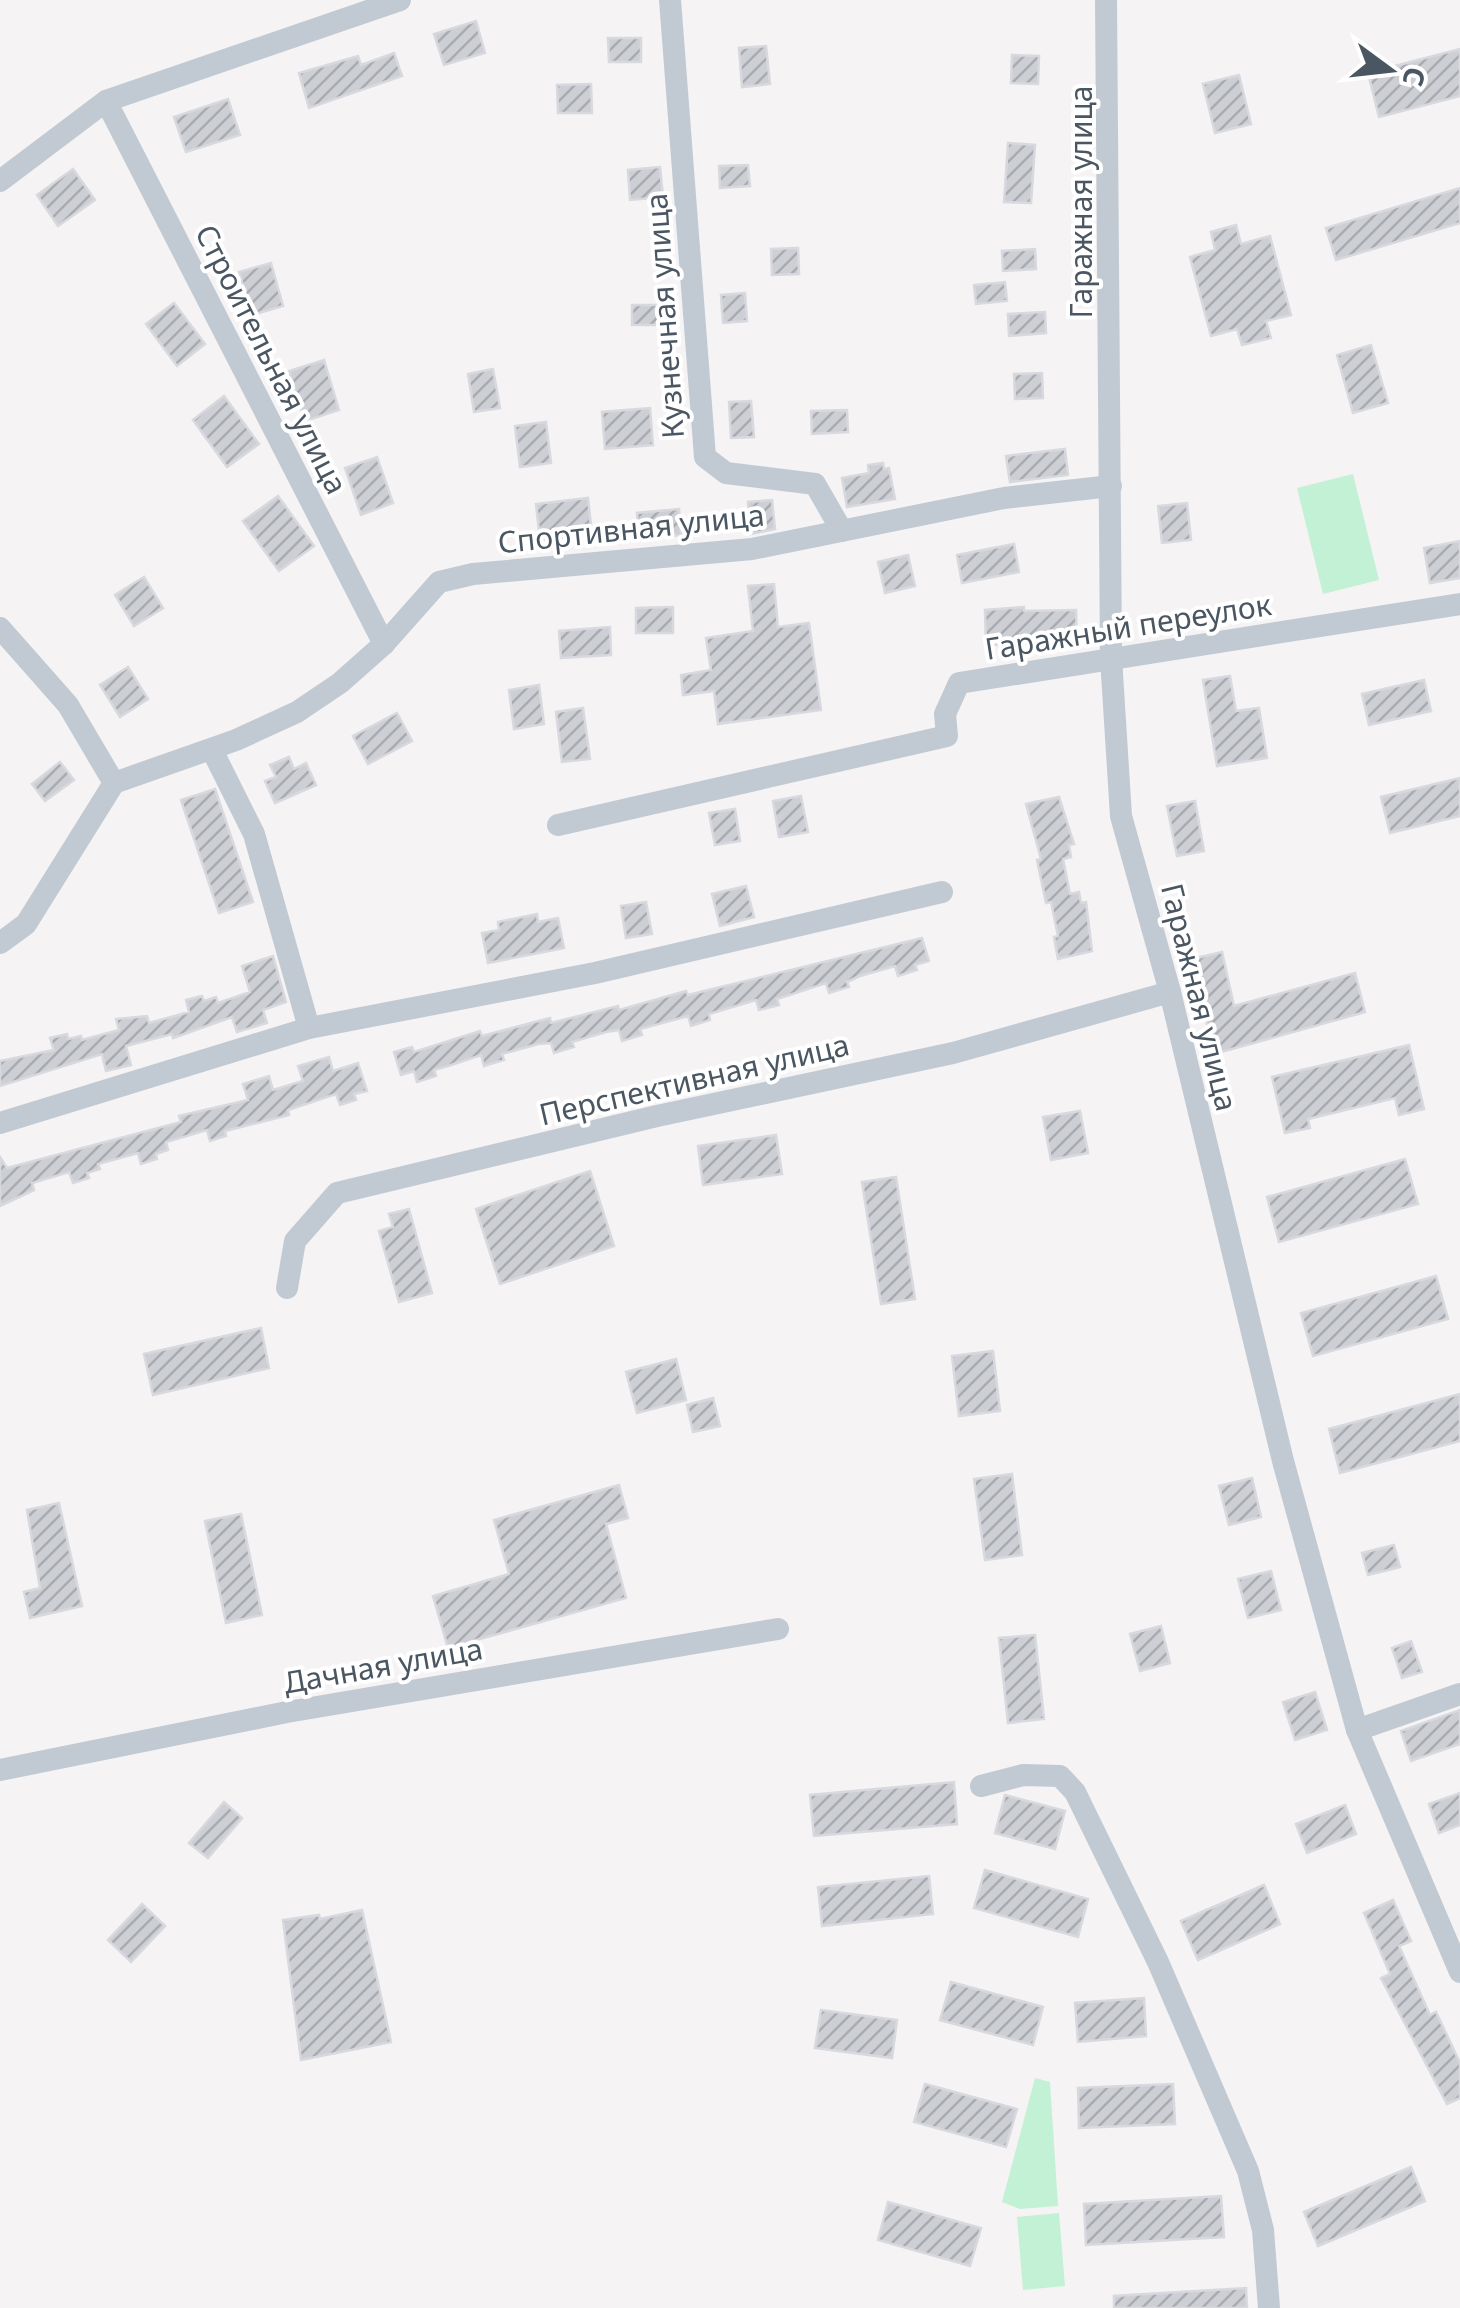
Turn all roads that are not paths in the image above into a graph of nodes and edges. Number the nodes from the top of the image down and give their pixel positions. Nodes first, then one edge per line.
1 (400, 0) edge
2 (670, 0) edge
3 (1106, 0) edge
4 (106, 102) junction
5 (0, 181) edge
6 (1111, 486) junction
7 (842, 531) junction
8 (1460, 604) edge
9 (0, 628) edge
10 (384, 644) junction
11 (1111, 658) junction
12 (212, 750) junction
13 (114, 783) junction
14 (558, 826) dead end
15 (942, 892) dead end
16 (0, 944) edge
17 (1170, 992) junction
18 (309, 1028) junction
19 (0, 1123) edge
20 (286, 1288) dead end
21 (778, 1628) dead end
22 (1460, 1694) edge
23 (1357, 1730) junction
24 (0, 1770) edge
25 (981, 1786) dead end
26 (1460, 1972) edge
27 (1269, 2308) edge

1 - 4 street
2 - 7 street, Кузнечная улица
3 - 6 street, Гаражная улица
4 - 5 street
4 - 10 street, Строительная улица
6 - 7 street, Спортивная улица
6 - 11 street, Гаражная улица
7 - 10 street, Спортивная улица
8 - 11 street, Гаражный переулок
9 - 13 street
10 - 12 street, Спортивная улица
11 - 14 street, Гаражный переулок
11 - 17 street, Гаражная улица
12 - 13 street, Спортивная улица
12 - 18 street
13 - 16 street
15 - 18 street
17 - 20 street, Перспективная улица
17 - 23 street, Гаражная улица
18 - 19 street
21 - 24 street, Дачная улица
22 - 23 street
23 - 26 street, Гаражная улица
25 - 27 street

